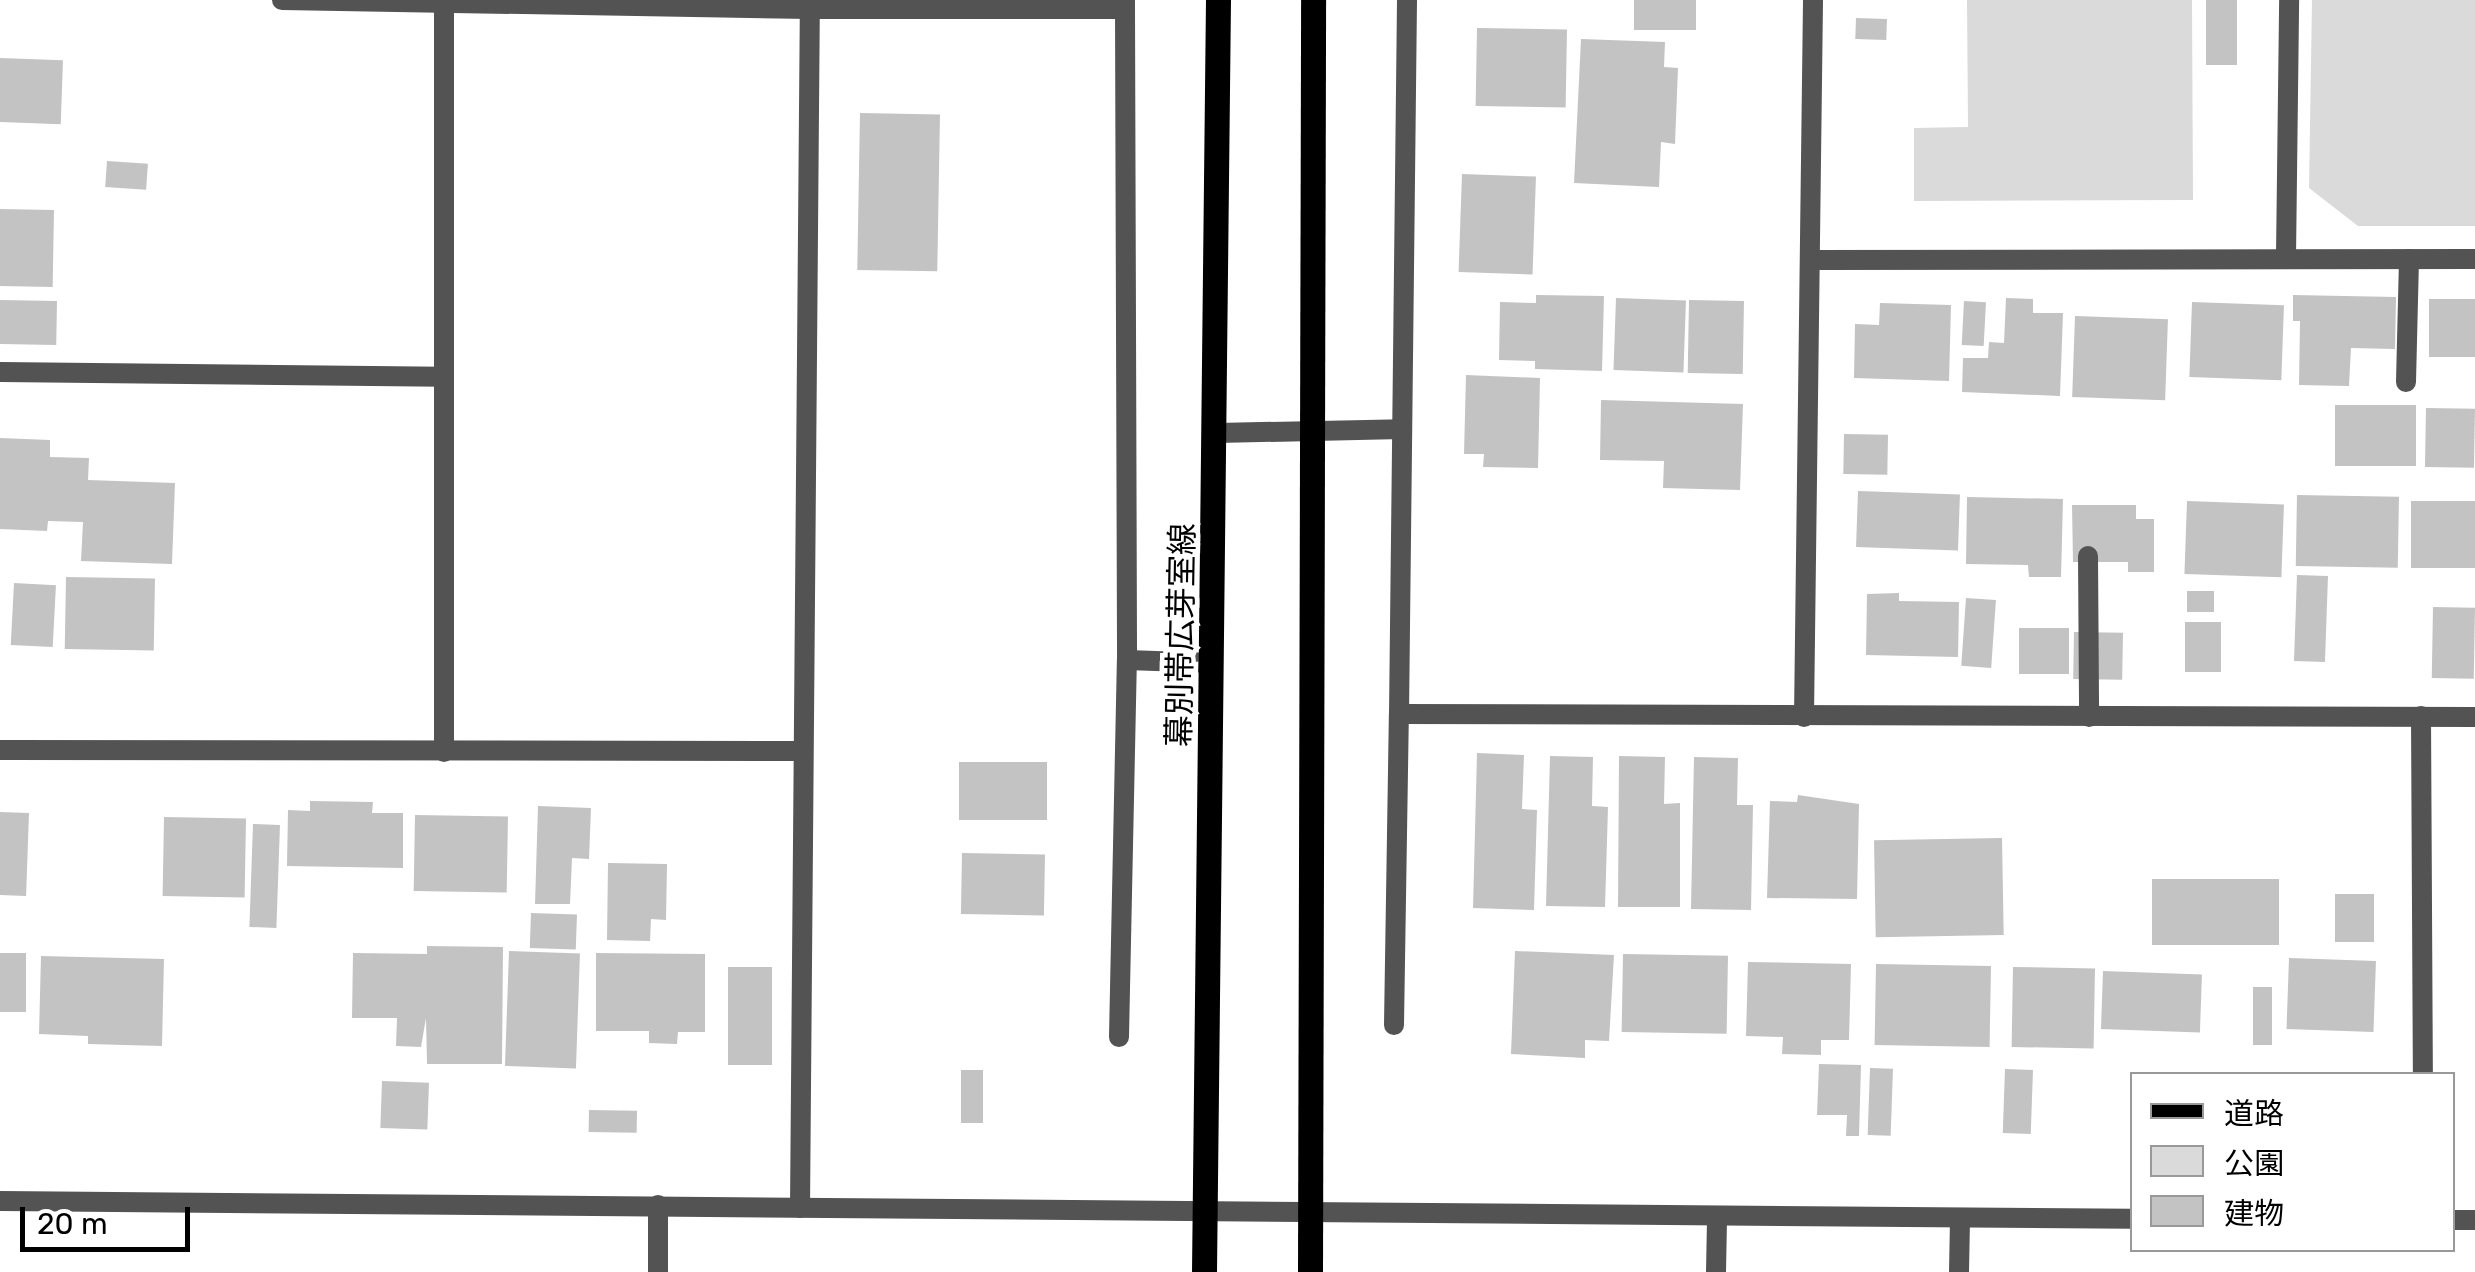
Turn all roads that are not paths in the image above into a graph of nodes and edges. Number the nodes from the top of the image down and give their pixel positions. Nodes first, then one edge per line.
1 (282, 0) edge
2 (444, 0) edge
3 (1218, 0) edge
4 (1314, 0) edge
5 (1407, 0) edge
6 (1812, 0) edge
7 (2289, 0) edge
8 (810, 4) edge
9 (1125, 4) edge
10 (2286, 257) junction
11 (2409, 259) junction
12 (2475, 259) edge
13 (1810, 260) junction
14 (0, 372) edge
15 (442, 377) junction
16 (2406, 382) dead end
17 (1311, 429) junction
18 (1402, 429) junction
19 (1217, 432) junction
20 (2088, 556) dead end
21 (1128, 660) junction
22 (1213, 663) junction
23 (1399, 714) junction
24 (2089, 716) junction
25 (2421, 716) junction
26 (1804, 717) junction
27 (2475, 717) edge
28 (0, 750) edge
29 (444, 752) junction
30 (800, 752) junction
31 (1394, 1025) dead end
32 (1119, 1037) dead end
33 (2423, 1072) edge
34 (0, 1201) edge
35 (658, 1205) junction
36 (800, 1208) junction
37 (1203, 1210) junction
38 (1311, 1212) junction
39 (1717, 1219) junction
40 (1960, 1219) junction
41 (2130, 1219) edge
42 (658, 1272) edge
43 (1204, 1272) edge
44 (1310, 1272) edge
45 (1716, 1272) edge
46 (1959, 1272) edge

1 - 2 street
2 - 8 street
2 - 15 street
3 - 19 main road, 幕別帯広芽室線
4 - 17 main road
5 - 18 street
6 - 13 street
7 - 10 street
8 - 9 street
8 - 30 street
9 - 21 street
10 - 11 street
10 - 13 street
11 - 12 street
11 - 16 street
13 - 26 street
14 - 15 street
15 - 29 street
17 - 18 street
17 - 19 street
17 - 38 main road
18 - 23 street
19 - 22 main road, 幕別帯広芽室線
20 - 24 street
21 - 22 street
21 - 32 street
22 - 37 main road, 幕別帯広芽室線
23 - 26 street
23 - 31 street
24 - 25 street
24 - 26 street
25 - 27 street
25 - 33 street
28 - 29 street
29 - 30 street
30 - 36 street
34 - 35 street
35 - 36 street
35 - 42 street
36 - 37 street
37 - 38 street
37 - 43 main road, 幕別帯広芽室線
38 - 39 street
38 - 44 main road
39 - 40 street
39 - 45 street
40 - 41 street
40 - 46 street

